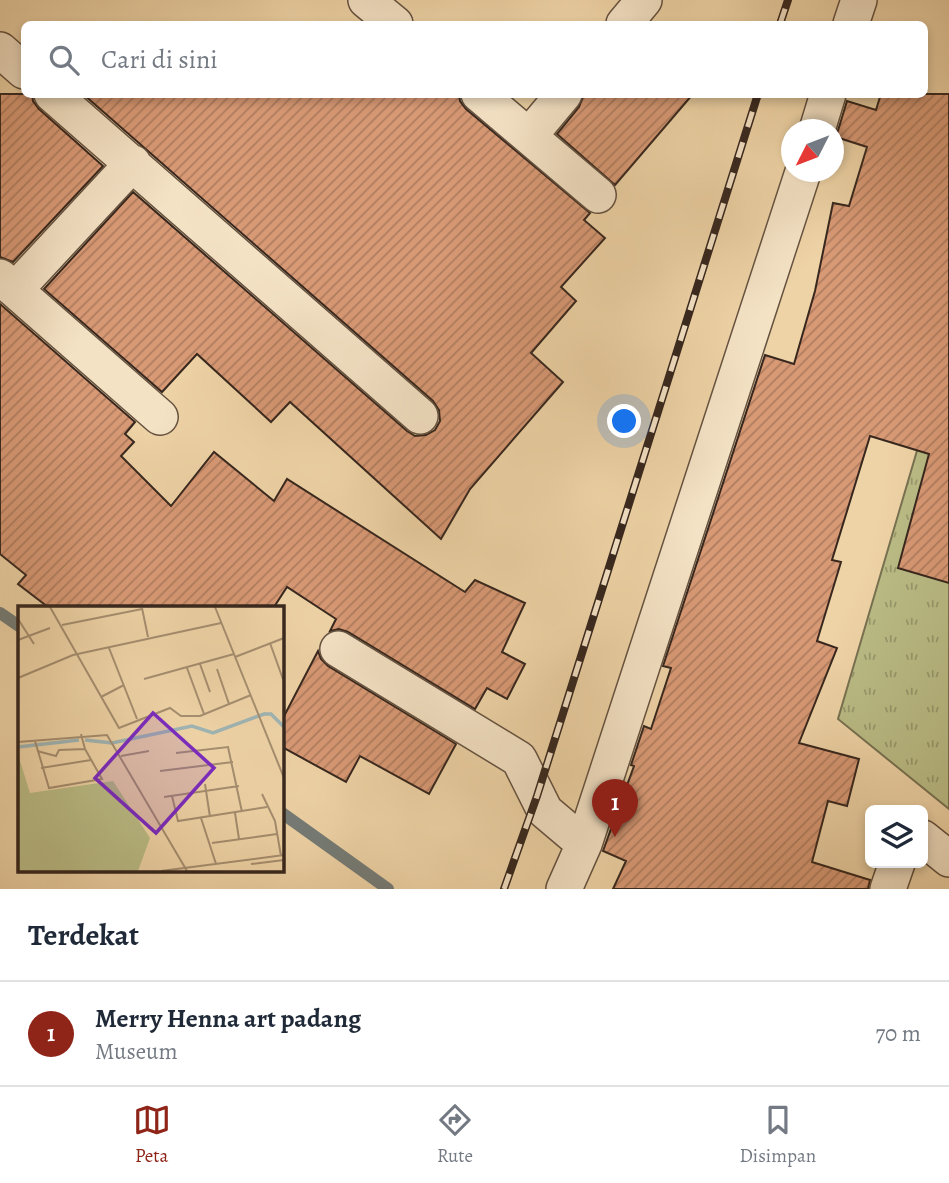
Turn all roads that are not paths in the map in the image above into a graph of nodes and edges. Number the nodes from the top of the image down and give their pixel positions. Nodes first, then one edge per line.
1 (366, 0) edge
2 (644, 0) edge
3 (859, 0) edge
4 (391, 21) edge
5 (626, 21) edge
6 (852, 21) edge
7 (0, 50) edge
8 (21, 68) edge
9 (57, 98) edge
10 (484, 98) edge
11 (561, 98) edge
12 (827, 98) edge
13 (820, 119) edge
14 (529, 136) junction
15 (133, 163) junction
16 (800, 182) edge
17 (598, 195) dead end
18 (8, 283) edge
19 (420, 416) dead end
20 (160, 417) dead end
21 (338, 649) dead end
22 (928, 842) edge
23 (584, 844) junction
24 (949, 859) edge
25 (895, 868) edge
26 (564, 889) edge
27 (888, 889) edge

1 - 4 street
2 - 5 street
3 - 6 street
7 - 8 street
9 - 15 street
10 - 14 street
11 - 14 street
12 - 13 street
14 - 17 street
15 - 18 street
15 - 19 street
16 - 23 street
18 - 20 street
21 - 23 street
22 - 24 street
23 - 26 street
25 - 27 street

